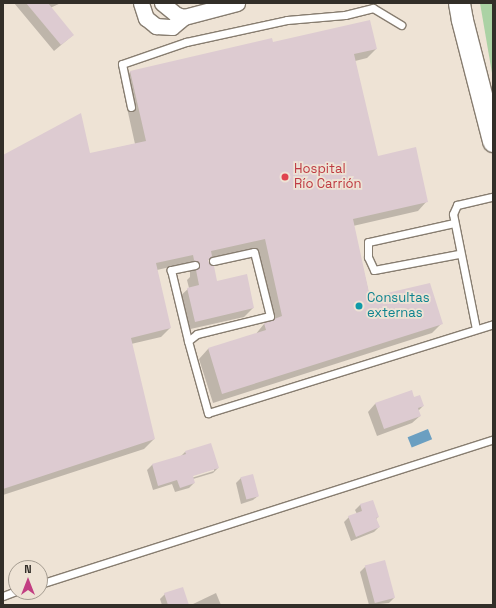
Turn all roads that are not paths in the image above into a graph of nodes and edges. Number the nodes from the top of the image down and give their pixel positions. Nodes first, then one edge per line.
1 (141, 3) edge
2 (162, 3) edge
3 (237, 3) edge
4 (459, 3) edge
5 (184, 17) junction
6 (401, 25) dead end
7 (131, 107) dead end
8 (491, 131) edge
9 (493, 197) edge
10 (454, 222) junction
11 (459, 254) junction
12 (213, 261) dead end
13 (195, 265) dead end
14 (493, 324) edge
15 (476, 329) junction
16 (188, 341) junction
17 (493, 439) edge
18 (48, 581) edge

1 - 5 street
2 - 5 street
3 - 5 street
4 - 8 main road
6 - 7 lane
9 - 10 lane
10 - 11 lane
10 - 11 lane
11 - 15 lane
12 - 16 lane
13 - 16 lane
14 - 15 lane
15 - 16 lane
17 - 18 lane

